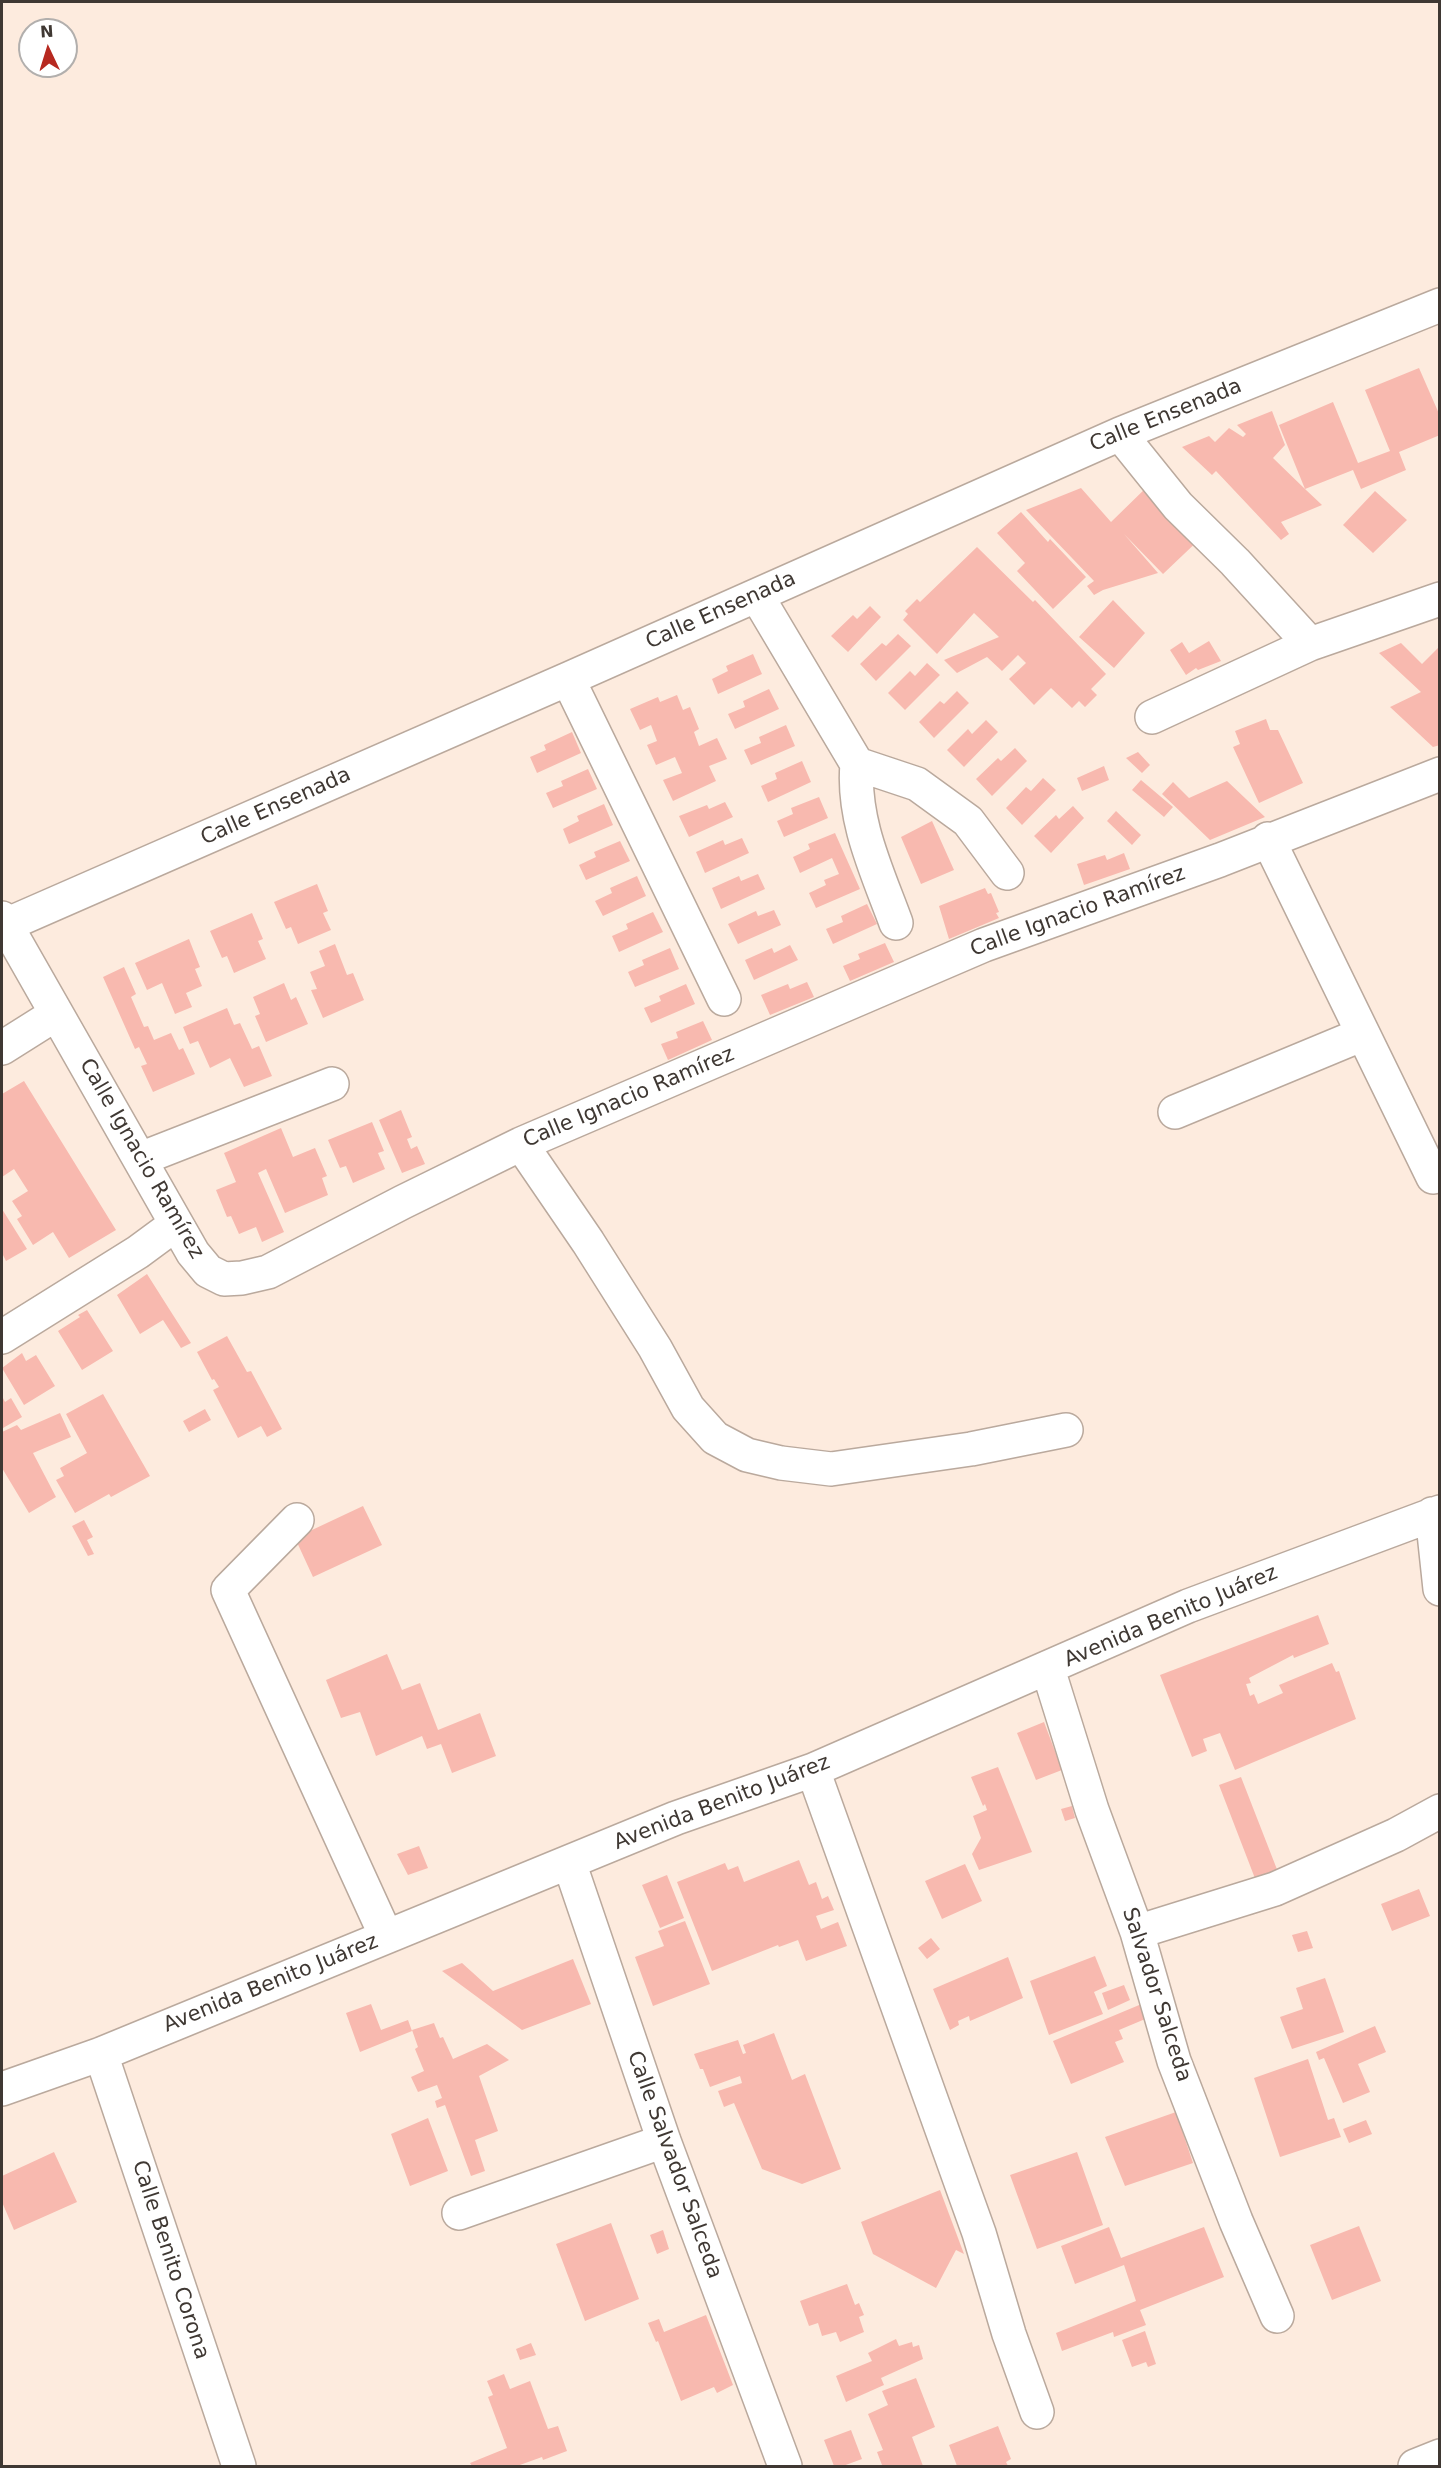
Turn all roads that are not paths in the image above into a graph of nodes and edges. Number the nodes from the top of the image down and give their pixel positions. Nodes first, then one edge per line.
1 (1440, 305) edge
2 (1120, 434) junction
3 (757, 596) junction
4 (1440, 599) edge
5 (1310, 644) junction
6 (568, 680) junction
7 (1152, 717) dead end
8 (857, 764) junction
9 (1440, 774) edge
10 (1269, 839) junction
11 (1008, 873) dead end
12 (4, 921) edge
13 (896, 923) dead end
14 (724, 999) dead end
15 (56, 1014) junction
16 (1363, 1034) junction
17 (2, 1048) edge
18 (332, 1084) dead end
19 (1175, 1112) dead end
20 (521, 1144) junction
21 (140, 1159) junction
22 (1433, 1177) dead end
23 (177, 1224) junction
24 (2, 1337) edge
25 (1066, 1430) dead end
26 (1436, 1513) edge
27 (297, 1520) dead end
28 (1440, 1589) edge
29 (1048, 1669) junction
30 (813, 1770) junction
31 (1440, 1811) edge
32 (569, 1862) junction
33 (1137, 1932) junction
34 (386, 1936) junction
35 (102, 2054) junction
36 (2, 2089) edge
37 (664, 2141) junction
38 (459, 2213) dead end
39 (1277, 2316) dead end
40 (1037, 2412) dead end
41 (1440, 2456) edge
42 (240, 2466) edge
43 (785, 2466) edge
44 (1415, 2466) edge

1 - 2 street, Calle Ensenada
2 - 3 street, Calle Ensenada
2 - 5 street
3 - 6 street, Calle Ensenada
3 - 8 street
4 - 5 street
5 - 7 street
6 - 12 street, Calle Ensenada
6 - 14 street
8 - 11 street
8 - 13 street
9 - 10 street, Calle Ignacio Ramírez
10 - 16 street
10 - 20 street, Calle Ignacio Ramírez
12 - 15 street, Calle Ignacio Ramírez
15 - 17 street
15 - 21 street, Calle Ignacio Ramírez
16 - 19 street
16 - 22 street
18 - 21 street
20 - 23 street, Calle Ignacio Ramírez
20 - 25 street
21 - 23 street, Calle Ignacio Ramírez
23 - 24 street
26 - 28 street
26 - 29 street, Avenida Benito Juárez
27 - 34 street
29 - 30 street, Avenida Benito Juárez
29 - 33 street, Salvador Salceda
30 - 32 street, Avenida Benito Juárez
30 - 40 street
31 - 33 street
32 - 34 street, Avenida Benito Juárez
32 - 37 street, Calle Salvador Salceda
33 - 39 street, Salvador Salceda
34 - 35 street, Avenida Benito Juárez
35 - 36 street, Avenida Benito Juárez
35 - 42 street, Calle Benito Corona
37 - 38 street
37 - 43 street, Calle Salvador Salceda
41 - 44 street

